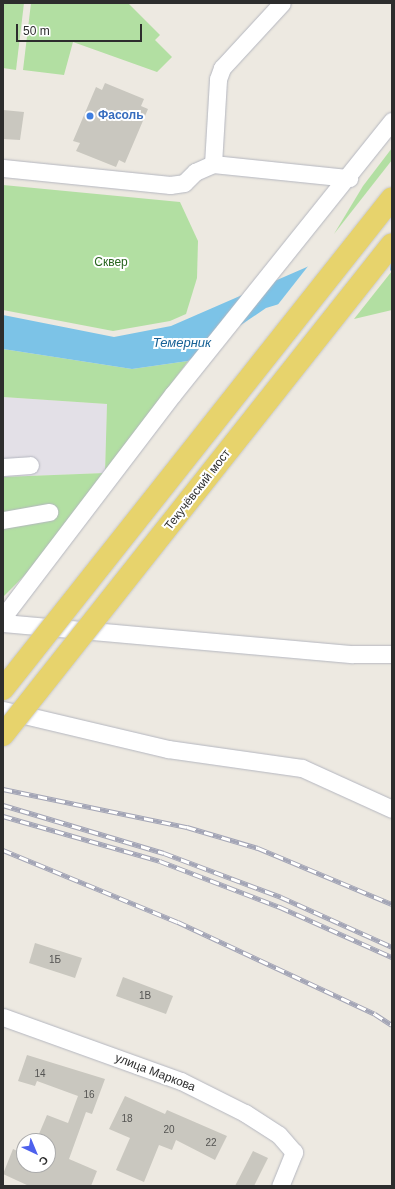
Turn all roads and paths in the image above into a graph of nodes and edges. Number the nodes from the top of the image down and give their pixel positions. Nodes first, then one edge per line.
1 (282, 3) edge
2 (392, 121) edge
3 (213, 164) junction
4 (3, 168) edge
5 (348, 178) junction
6 (392, 198) edge
7 (392, 244) edge
8 (30, 464) dead end
9 (3, 467) edge
10 (49, 512) dead end
11 (3, 520) edge
12 (3, 617) edge
13 (3, 623) edge
14 (392, 654) edge
15 (3, 689) edge
16 (3, 710) edge
17 (3, 735) edge
18 (392, 809) edge
19 (3, 1017) edge
20 (281, 1186) edge

1 - 3 street
2 - 5 street
3 - 4 street
3 - 5 street
5 - 12 street
6 - 15 main road, bridge
7 - 17 main road, Текучёвский мост, bridge
8 - 9 street
10 - 11 street
13 - 14 street
16 - 18 street
19 - 20 street, улица Маркова

